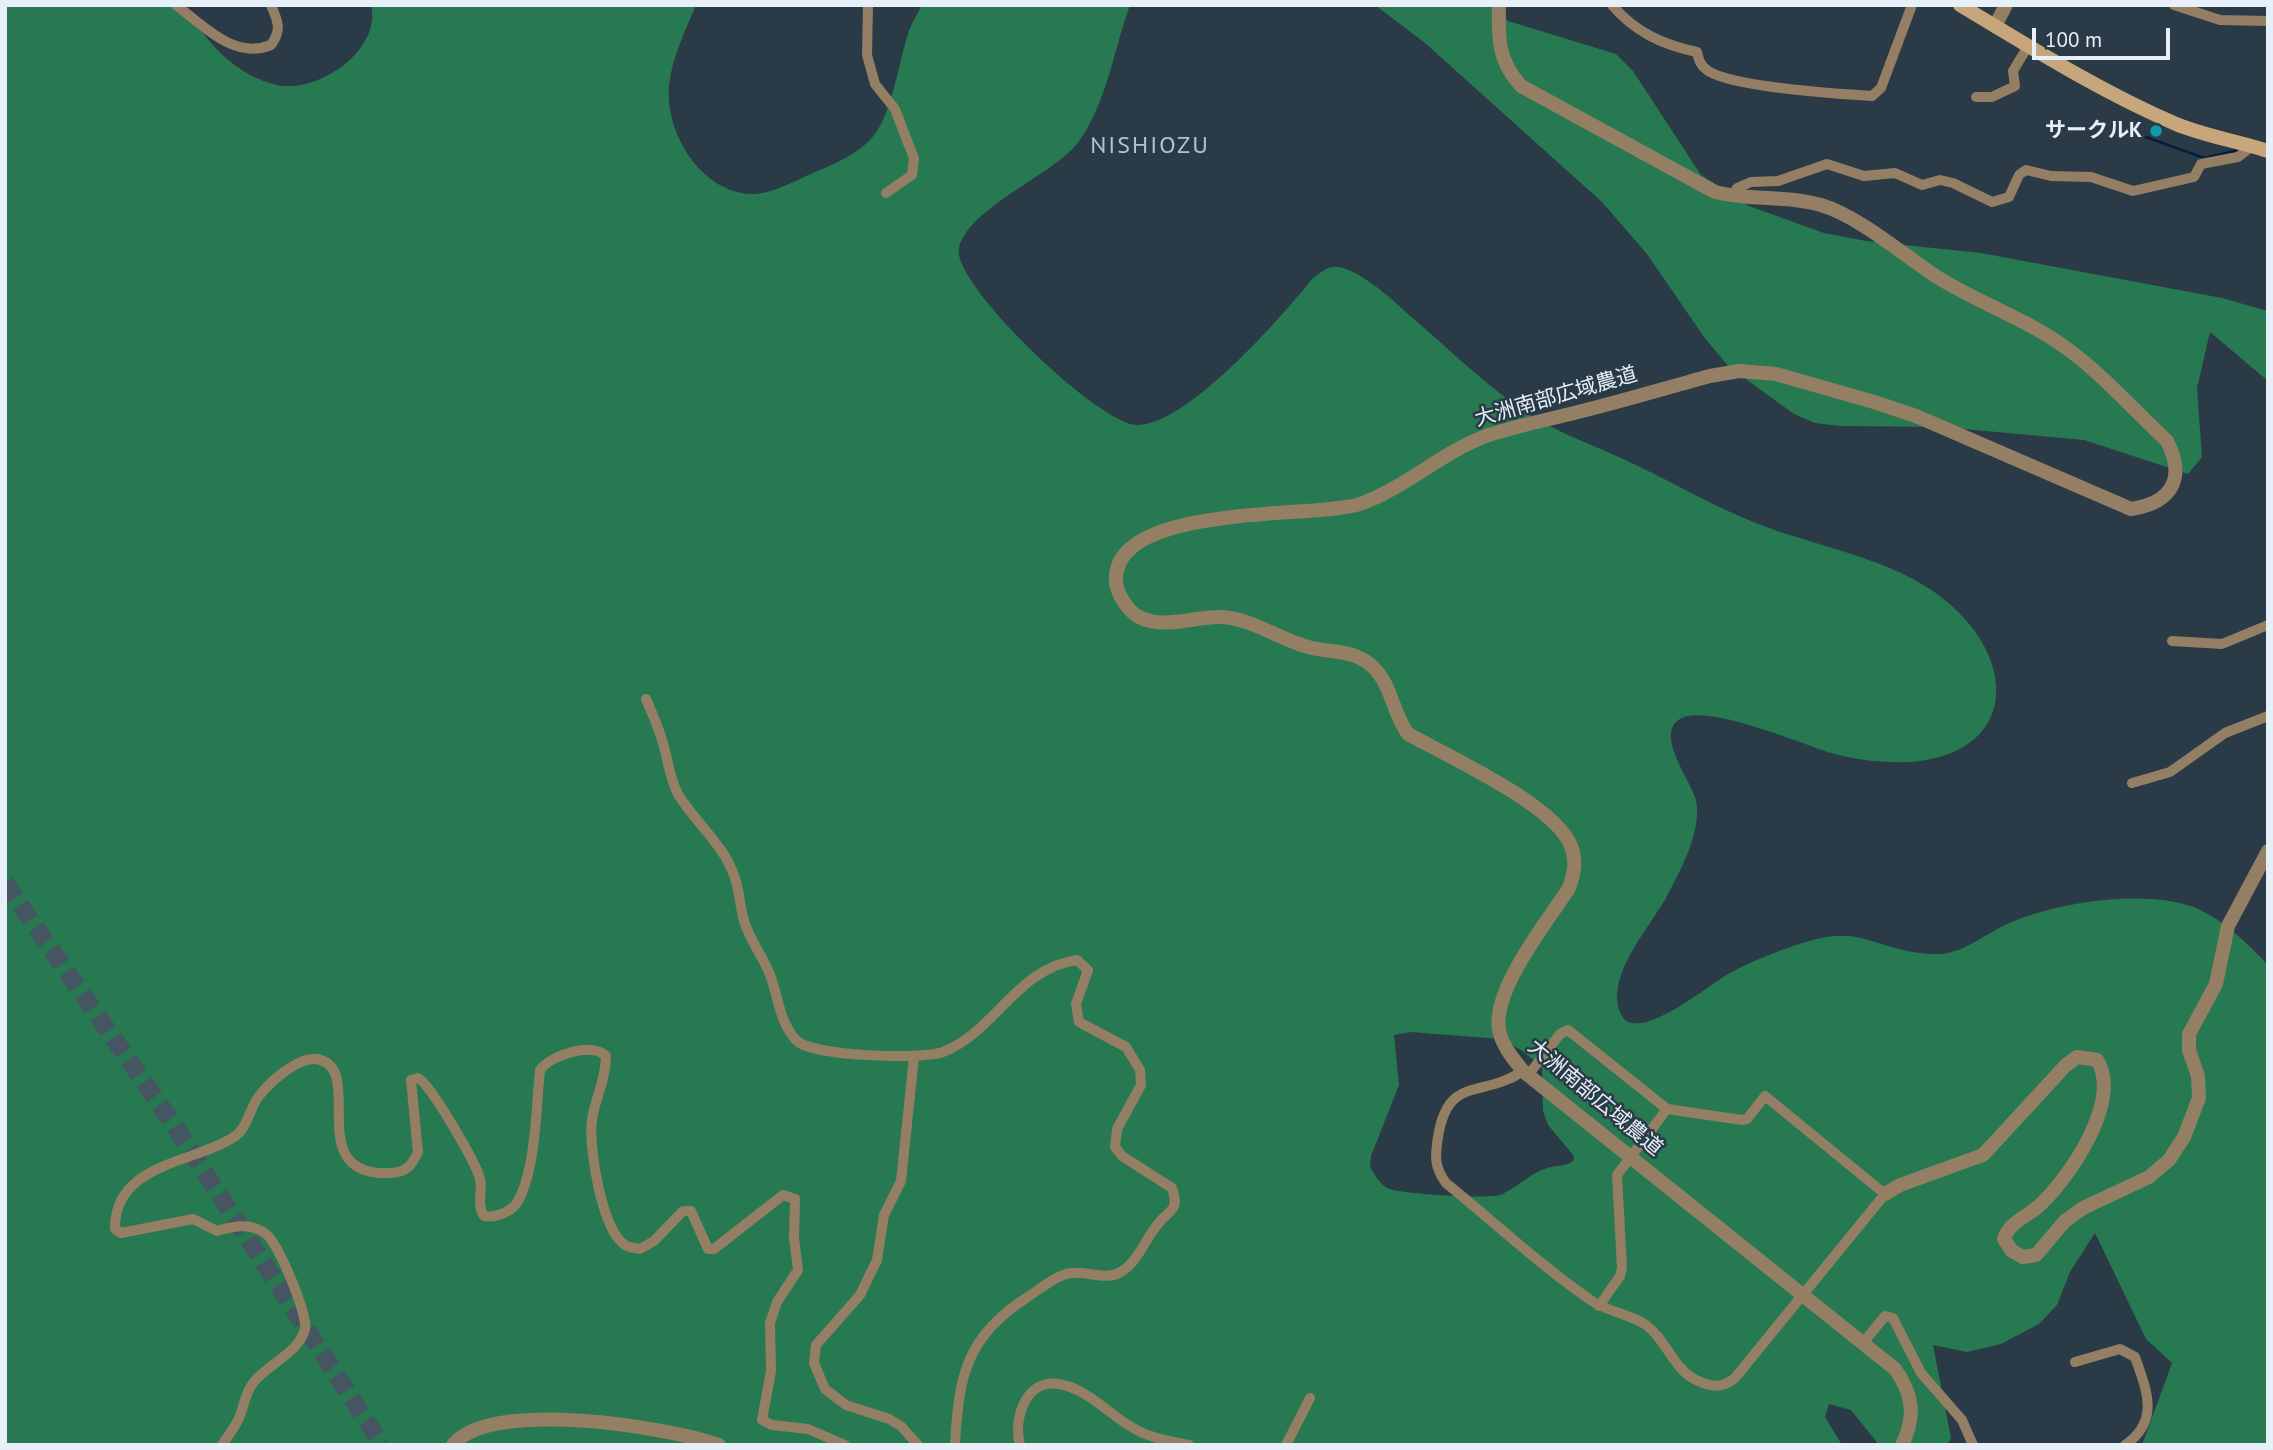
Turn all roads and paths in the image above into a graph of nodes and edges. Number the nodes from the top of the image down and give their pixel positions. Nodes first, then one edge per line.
1 (176, 5) edge
2 (271, 5) edge
3 (868, 5) edge
4 (1499, 5) edge
5 (1612, 5) edge
6 (1912, 5) edge
7 (1960, 5) edge
8 (2006, 5) edge
9 (2174, 5) edge
10 (2268, 21) edge
11 (1995, 26) junction
12 (2028, 46) junction
13 (1976, 97) dead end
14 (2252, 146) junction
15 (2268, 151) edge
16 (886, 192) dead end
17 (1732, 197) junction
18 (2268, 625) edge
19 (2172, 641) dead end
20 (646, 699) dead end
21 (2268, 716) edge
22 (2132, 783) dead end
23 (2268, 852) edge
24 (914, 1057) junction
25 (1526, 1072) junction
26 (1667, 1109) junction
27 (1629, 1155) junction
28 (1885, 1194) junction
29 (1801, 1293) junction
30 (1600, 1306) junction
31 (1863, 1343) junction
32 (2075, 1362) dead end
33 (1310, 1398) dead end
34 (222, 1445) edge
35 (453, 1445) edge
36 (719, 1445) edge
37 (845, 1445) edge
38 (918, 1445) edge
39 (955, 1445) edge
40 (1020, 1445) edge
41 (1189, 1445) edge
42 (1286, 1445) edge
43 (1902, 1445) edge
44 (1973, 1445) edge
45 (2125, 1445) edge

1 - 2 street
3 - 16 street
4 - 17 street, 大洲南部広域農道
5 - 6 street
7 - 11 main road
8 - 11 street
9 - 10 street
11 - 12 main road
12 - 13 street
12 - 14 main road
14 - 15 main road
14 - 17 street
17 - 25 street, 大洲南部広域農道
18 - 19 street
20 - 24 street
21 - 22 street
23 - 28 street
24 - 38 street
24 - 39 street
25 - 26 street
25 - 27 street, 大洲南部広域農道
25 - 30 street
26 - 27 street
26 - 28 street
27 - 29 street, 大洲南部広域農道
27 - 30 street
28 - 29 street
29 - 30 street
29 - 31 street, 大洲南部広域農道
31 - 43 street, 大洲南部広域農道
31 - 44 street
32 - 45 street
33 - 42 street
34 - 37 street
35 - 36 street
40 - 41 street

